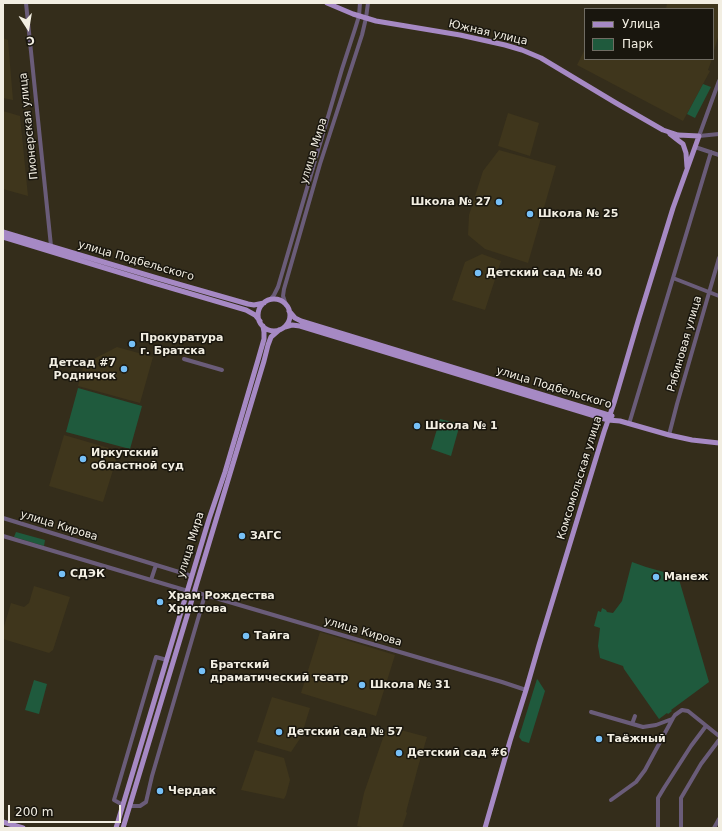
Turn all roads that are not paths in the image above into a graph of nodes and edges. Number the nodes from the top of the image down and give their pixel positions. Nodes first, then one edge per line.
1 (26, 3) edge
2 (327, 3) edge
3 (360, 3) edge
4 (368, 3) edge
5 (358, 16) junction
6 (366, 18) junction
7 (719, 81) edge
8 (663, 130) junction
9 (719, 134) edge
10 (700, 136) junction
11 (695, 147) junction
12 (711, 152) junction
13 (719, 155) edge
14 (687, 170) junction
15 (3, 232) edge
16 (3, 238) edge
17 (51, 246) junction
18 (719, 258) edge
19 (84, 259) junction
20 (673, 278) junction
21 (709, 292) junction
22 (719, 296) edge
23 (270, 300) junction
24 (264, 303) junction
25 (286, 305) junction
26 (289, 311) junction
27 (260, 321) junction
28 (263, 326) junction
29 (285, 327) junction
30 (279, 330) junction
31 (184, 359) dead end
32 (261, 360) junction
33 (222, 370) dead end
34 (548, 399) junction
35 (609, 417) junction
36 (629, 424) junction
37 (669, 435) junction
38 (719, 443) edge
39 (3, 518) edge
40 (209, 519) junction
41 (216, 521) junction
42 (3, 536) edge
43 (156, 565) junction
44 (192, 576) junction
45 (151, 580) junction
46 (188, 591) junction
47 (195, 592) junction
48 (205, 595) junction
49 (179, 619) junction
50 (185, 621) junction
51 (167, 660) junction
52 (526, 690) junction
53 (590, 712) dead end
54 (635, 716) dead end
55 (673, 718) junction
56 (632, 724) junction
57 (706, 726) junction
58 (719, 736) edge
59 (719, 740) edge
60 (611, 800) dead end
61 (124, 805) junction
62 (130, 806) junction
63 (719, 819) edge
64 (3, 822) edge
65 (23, 828) edge
66 (116, 828) edge
67 (123, 828) edge
68 (485, 828) edge
69 (658, 828) edge
70 (681, 828) edge
71 (714, 828) edge

1 - 17 street, Пионерская улица
2 - 5 main road, Южная улица
3 - 5 street, улица Мира
4 - 6 street, улица Мира
5 - 6 main road, Южная улица
5 - 23 street, улица Мира
6 - 8 main road, Южная улица
6 - 25 street, улица Мира
7 - 10 street
8 - 10 main road, Южная улица
8 - 14 main road
9 - 10 street
10 - 11 main road, Комсомольская улица
11 - 12 street
11 - 14 main road, Комсомольская улица
12 - 13 street
12 - 20 street
14 - 35 main road, Комсомольская улица
15 - 17 main road, улица Подбельского
16 - 19 main road, улица Подбельского
17 - 19 main road, улица Подбельского
18 - 21 street, Рябиновая улица
19 - 24 main road, улица Подбельского
19 - 27 main road, улица Подбельского
20 - 21 street
20 - 36 street
21 - 22 street
21 - 37 street, Рябиновая улица
23 - 24 main road
23 - 25 main road
24 - 27 main road
25 - 26 main road
26 - 29 main road
26 - 34 main road, улица Подбельского
27 - 28 main road
28 - 30 main road
28 - 32 main road
29 - 30 main road
29 - 34 main road, улица Подбельского
30 - 32 main road
31 - 33 street
32 - 40 main road, улица Мира
32 - 41 main road, улица Мира
34 - 35 main road, улица Подбельского
35 - 36 main road, улица Подбельского
35 - 52 main road, Комсомольская улица
36 - 37 main road, улица Подбельского
37 - 38 main road, улица Подбельского
39 - 43 street, улица Кирова
40 - 41 main road
40 - 44 main road, улица Мира
41 - 47 main road, улица Мира
42 - 45 street
43 - 44 street, улица Кирова
43 - 45 street
44 - 46 main road, улица Мира
45 - 46 street
46 - 49 main road, улица Мира
47 - 48 street, улица Кирова
47 - 50 main road, улица Мира
48 - 52 street, улица Кирова
48 - 62 street
49 - 50 main road
49 - 51 main road, улица Мира
50 - 62 main road, улица Мира
51 - 61 main road, улица Мира
51 - 61 street
52 - 68 main road, Комсомольская улица
53 - 56 street
54 - 56 street
55 - 56 street
55 - 57 street
55 - 60 street
57 - 58 street
57 - 69 street
59 - 70 street
61 - 66 main road, улица Мира
62 - 67 main road, улица Мира
63 - 71 street
64 - 65 main road

